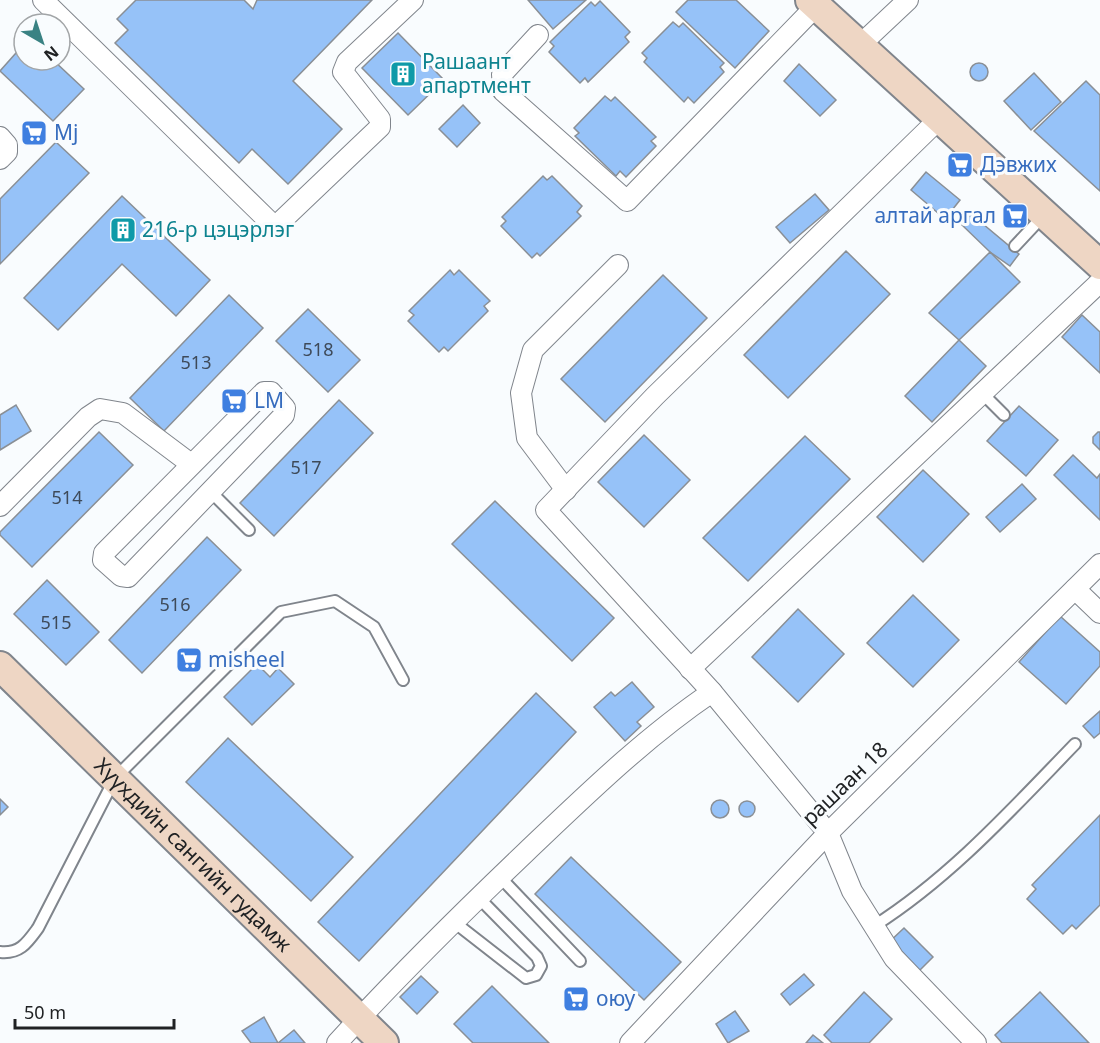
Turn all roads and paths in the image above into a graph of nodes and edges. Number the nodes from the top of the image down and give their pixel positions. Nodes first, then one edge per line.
1 (43, 0) edge
2 (413, 0) edge
3 (908, 0) edge
4 (813, 3) edge
5 (538, 35) dead end
6 (859, 46) junction
7 (939, 119) junction
8 (0, 137) edge
9 (0, 159) edge
10 (1045, 215) junction
11 (1015, 246) dead end
12 (618, 265) dead end
13 (1100, 265) edge
14 (1100, 282) edge
15 (983, 394) junction
16 (1004, 416) dead end
17 (191, 464) junction
18 (566, 490) junction
19 (210, 491) junction
20 (0, 506) edge
21 (249, 530) dead end
22 (1100, 564) edge
23 (1075, 589) junction
24 (1100, 613) edge
25 (0, 666) edge
26 (690, 669) junction
27 (403, 681) dead end
28 (712, 692) junction
29 (1075, 744) dead end
30 (115, 778) junction
31 (828, 833) junction
32 (500, 877) junction
33 (479, 898) junction
34 (454, 922) junction
35 (874, 926) junction
36 (0, 952) edge
37 (580, 961) dead end
38 (359, 1019) junction
39 (337, 1043) edge
40 (384, 1043) edge
41 (630, 1043) edge
42 (976, 1043) edge

1 - 2 street
3 - 6 street
4 - 5 street
4 - 6 street
6 - 7 street
7 - 10 street
7 - 18 street
8 - 9 street
10 - 11 lane
10 - 13 street
12 - 18 street
14 - 15 street
15 - 16 lane
15 - 26 street
17 - 19 street
17 - 19 street
17 - 20 street
18 - 26 street
19 - 21 lane
22 - 23 street, рашаан 18
23 - 24 street
23 - 31 street, рашаан 18
25 - 30 street, Хүүхдийн сангийн гудамж
26 - 28 street
27 - 30 lane
28 - 31 street
28 - 32 street
29 - 35 lane
30 - 36 lane
30 - 38 street, Хүүхдийн сангийн гудамж
31 - 35 street
31 - 41 street, рашаан 18
32 - 33 street
32 - 37 lane
33 - 34 street
33 - 34 lane
34 - 38 street
35 - 42 street
38 - 39 street
38 - 40 street, Хүүхдийн сангийн гудамж

